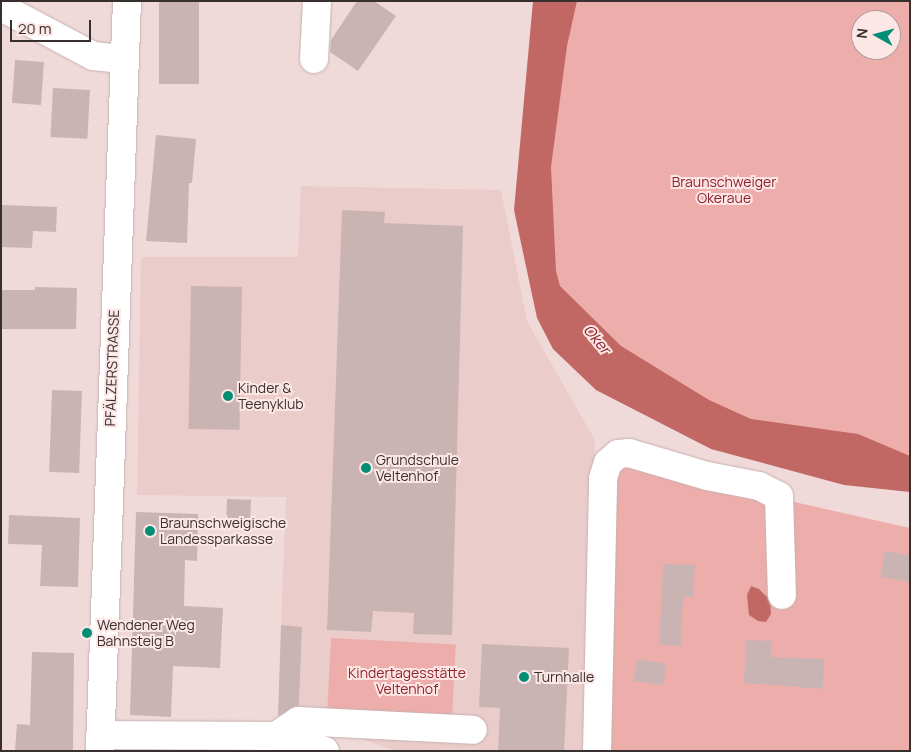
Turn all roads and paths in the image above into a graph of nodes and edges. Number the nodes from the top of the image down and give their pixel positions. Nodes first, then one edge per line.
1 (127, 1) edge
2 (317, 1) edge
3 (1, 7) edge
4 (124, 59) junction
5 (314, 59) dead end
6 (782, 596) dead end
7 (473, 730) dead end
8 (100, 743) edge
9 (282, 743) edge
10 (325, 751) edge
11 (597, 751) edge

1 - 4 street, PFÄLZERSTRASSE
2 - 5 street
3 - 4 street
4 - 8 street, PFÄLZERSTRASSE
6 - 11 street
7 - 9 street
8 - 9 street, PFÄLZERSTRASSE
9 - 10 street, PFÄLZERSTRASSE

